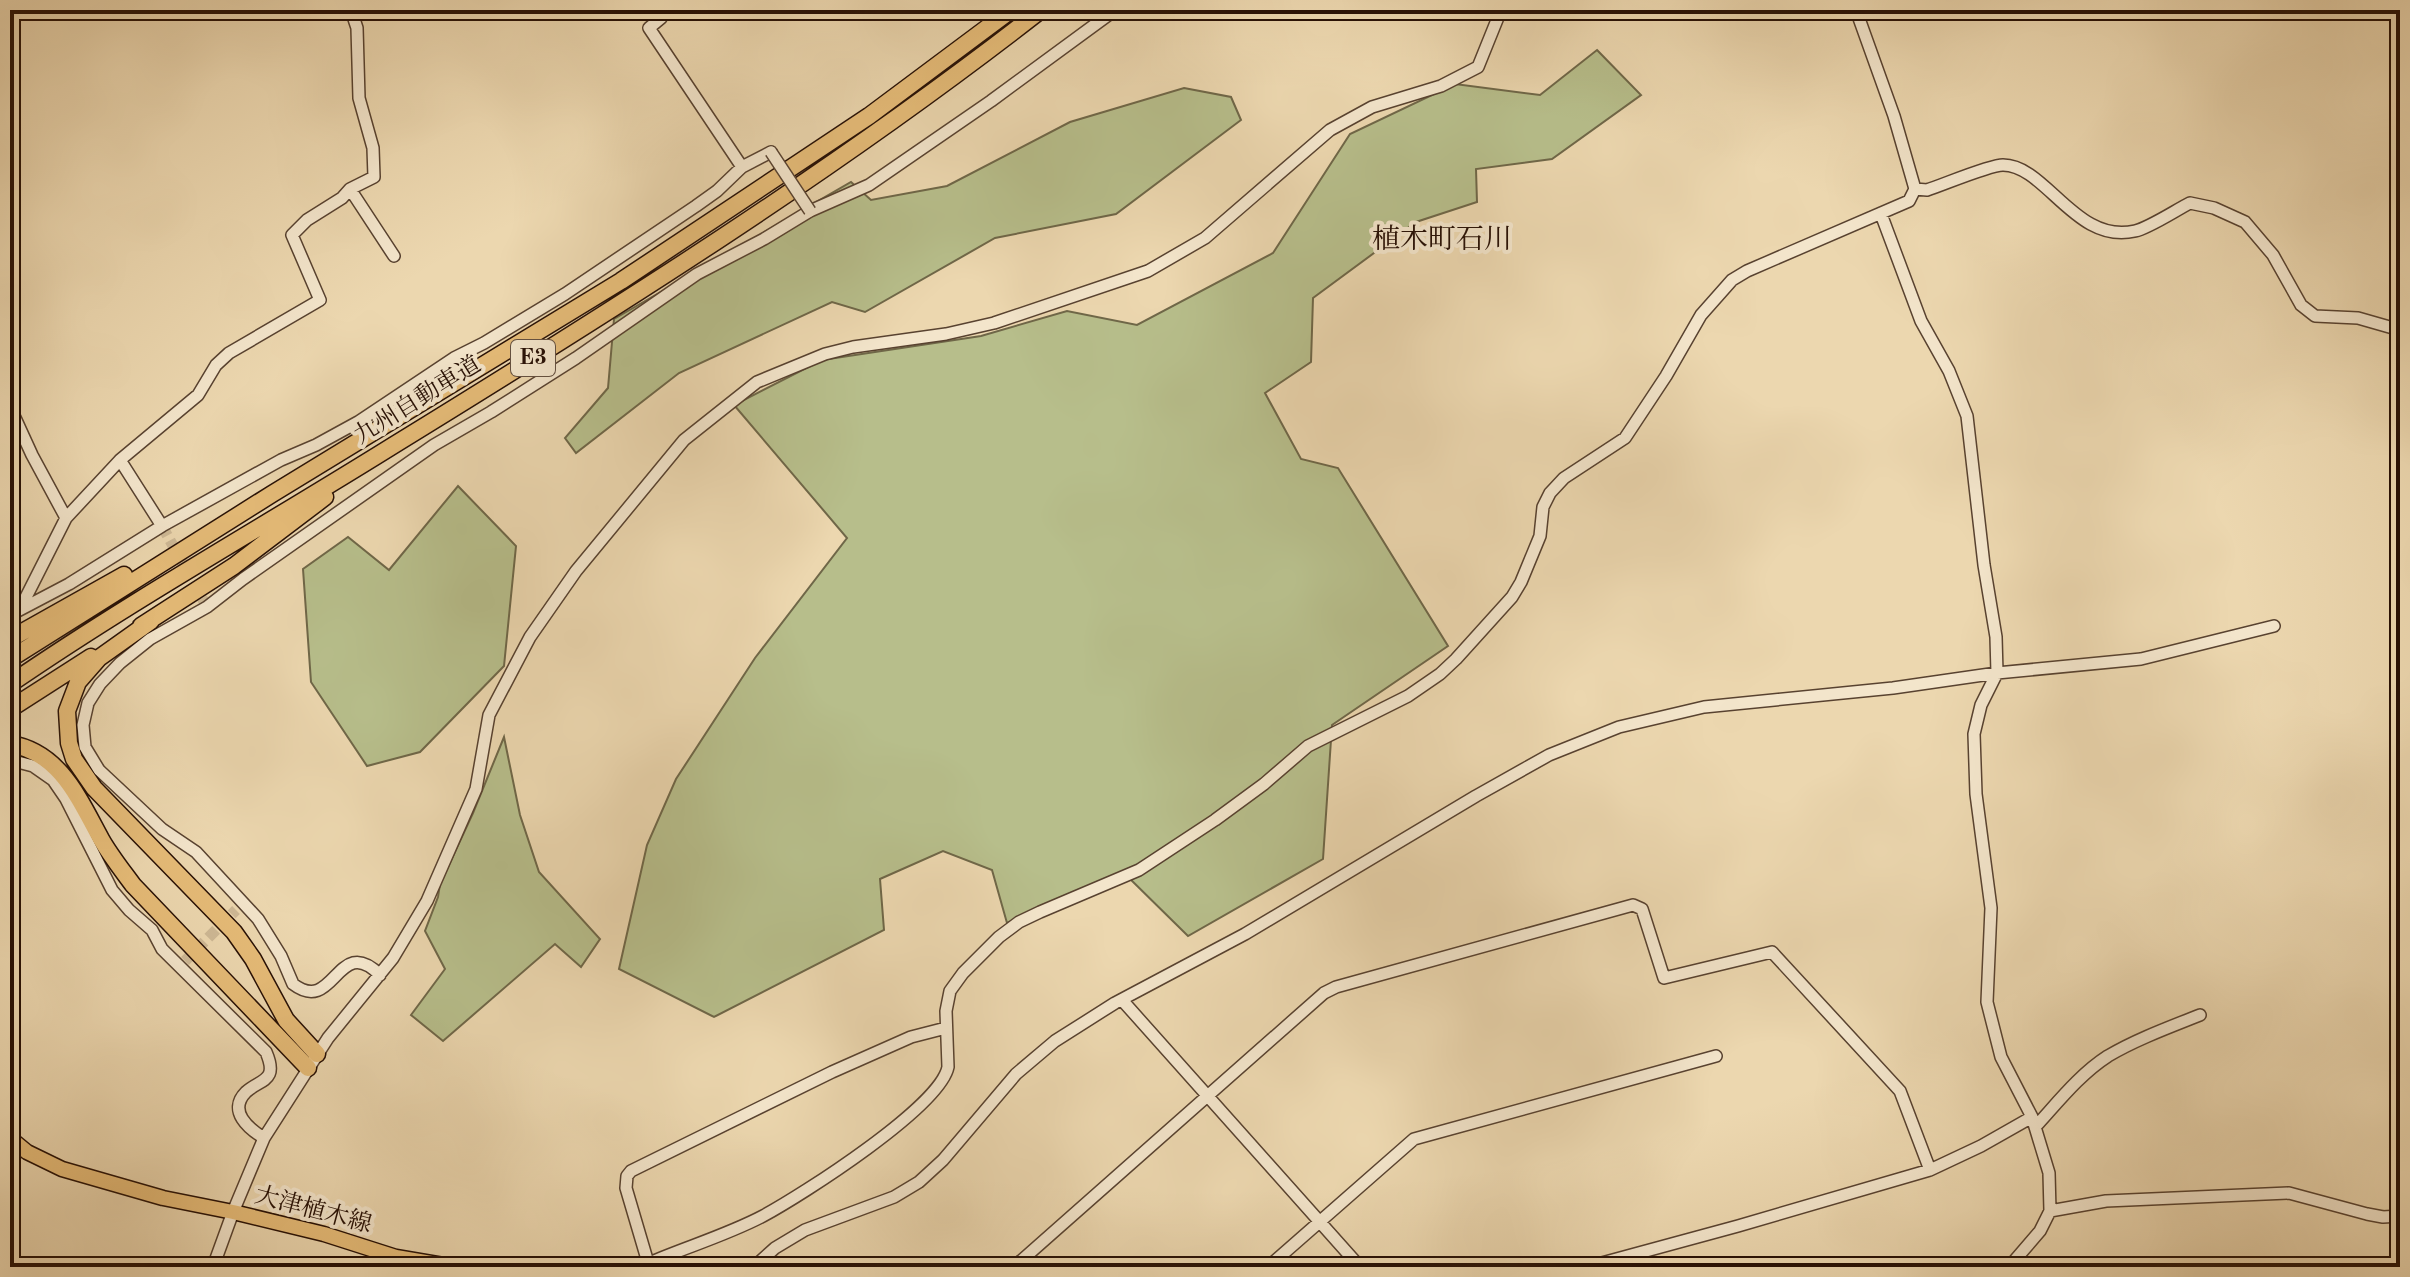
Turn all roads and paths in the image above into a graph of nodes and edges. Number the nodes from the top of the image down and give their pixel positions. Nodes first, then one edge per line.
1 (351, 10) edge
2 (666, 10) edge
3 (1011, 10) edge
4 (1041, 10) edge
5 (1115, 10) edge
6 (1501, 10) edge
7 (1856, 10) edge
8 (742, 167) junction
9 (350, 189) junction
10 (1915, 189) junction
11 (810, 211) junction
12 (1881, 214) junction
13 (394, 256) dead end
14 (2400, 330) edge
15 (10, 407) edge
16 (394, 446) junction
17 (120, 460) junction
18 (272, 494) junction
19 (66, 518) junction
20 (162, 526) junction
21 (15, 612) edge
22 (151, 621) junction
23 (2274, 626) dead end
24 (10, 639) edge
25 (10, 659) edge
26 (1997, 673) junction
27 (10, 684) edge
28 (10, 709) edge
29 (10, 744) edge
30 (10, 760) edge
31 (380, 975) junction
32 (1122, 1000) junction
33 (2200, 1015) dead end
34 (946, 1028) junction
35 (1716, 1056) dead end
36 (312, 1061) junction
37 (1207, 1095) junction
38 (2034, 1122) junction
39 (10, 1138) edge
40 (264, 1138) junction
41 (1930, 1170) junction
42 (2050, 1211) junction
43 (233, 1212) junction
44 (2400, 1216) edge
45 (1319, 1222) junction
46 (649, 1265) edge
47 (213, 1267) edge
48 (617, 1267) edge
49 (754, 1267) edge
50 (1014, 1267) edge
51 (1268, 1267) edge
52 (1360, 1267) edge
53 (1587, 1267) edge
54 (2013, 1267) edge

1 - 9 street
2 - 8 street
3 - 18 highway, 九州自動車道 / E3
4 - 16 highway, 九州自動車道 / E3
5 - 11 street
6 - 31 street
7 - 10 street
8 - 11 street, bridge
8 - 20 street
9 - 13 street
9 - 17 street
10 - 12 street
10 - 14 street
11 - 31 street
12 - 26 street
12 - 34 street
15 - 19 street
16 - 22 highway
16 - 27 highway, 九州自動車道 / E3
17 - 19 street
17 - 20 street
18 - 24 highway
18 - 25 highway, 九州自動車道 / E3
19 - 21 street
20 - 21 street
22 - 28 highway
22 - 36 highway
23 - 26 street
26 - 32 street
26 - 38 street
29 - 36 highway
30 - 40 street
31 - 36 street
32 - 37 street
32 - 49 street
33 - 38 street
34 - 46 street
34 - 46 street
35 - 45 street
36 - 40 street
37 - 41 street
37 - 45 street
37 - 50 street
38 - 41 street
38 - 42 street
39 - 43 main road, 大津植木線
40 - 43 street
41 - 53 street
42 - 44 street
42 - 54 street
43 - 47 street
43 - 48 main road, 大津植木線
45 - 51 street
45 - 52 street

